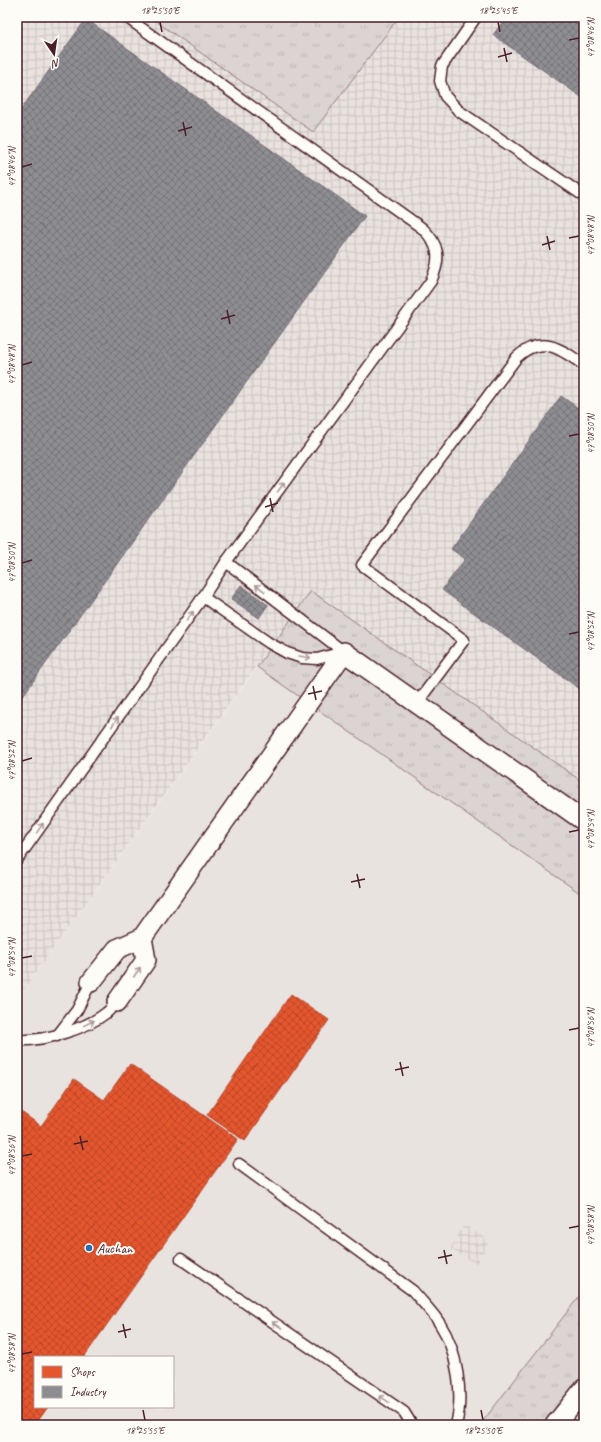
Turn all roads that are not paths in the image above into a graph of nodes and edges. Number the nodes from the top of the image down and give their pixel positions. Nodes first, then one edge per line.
1 (126, 17) edge
2 (476, 17) edge
3 (584, 196) edge
4 (584, 365) edge
5 (226, 562) junction
6 (203, 597) junction
7 (344, 652) junction
8 (417, 703) junction
9 (584, 821) edge
10 (17, 860) edge
11 (142, 938) junction
12 (91, 982) joint
13 (117, 1002) joint
14 (57, 1036) junction
15 (17, 1040) edge
16 (239, 1164) dead end
17 (181, 1259) dead end
18 (581, 1400) edge
19 (412, 1425) edge
20 (456, 1425) edge
21 (555, 1425) edge

5 -> 1 lane
2 - 3 lane
4 - 8 lane
5 - 6 lane
7 -> 5 lane
6 -> 7 lane
10 -> 6 lane
7 - 8 street
7 - 11 street
8 - 9 street
11 - 12 street
13 -> 11 street
12 - 14 lane
14 -> 13 lane
14 - 15 lane
16 - 20 lane
19 -> 17 lane
18 - 21 street

